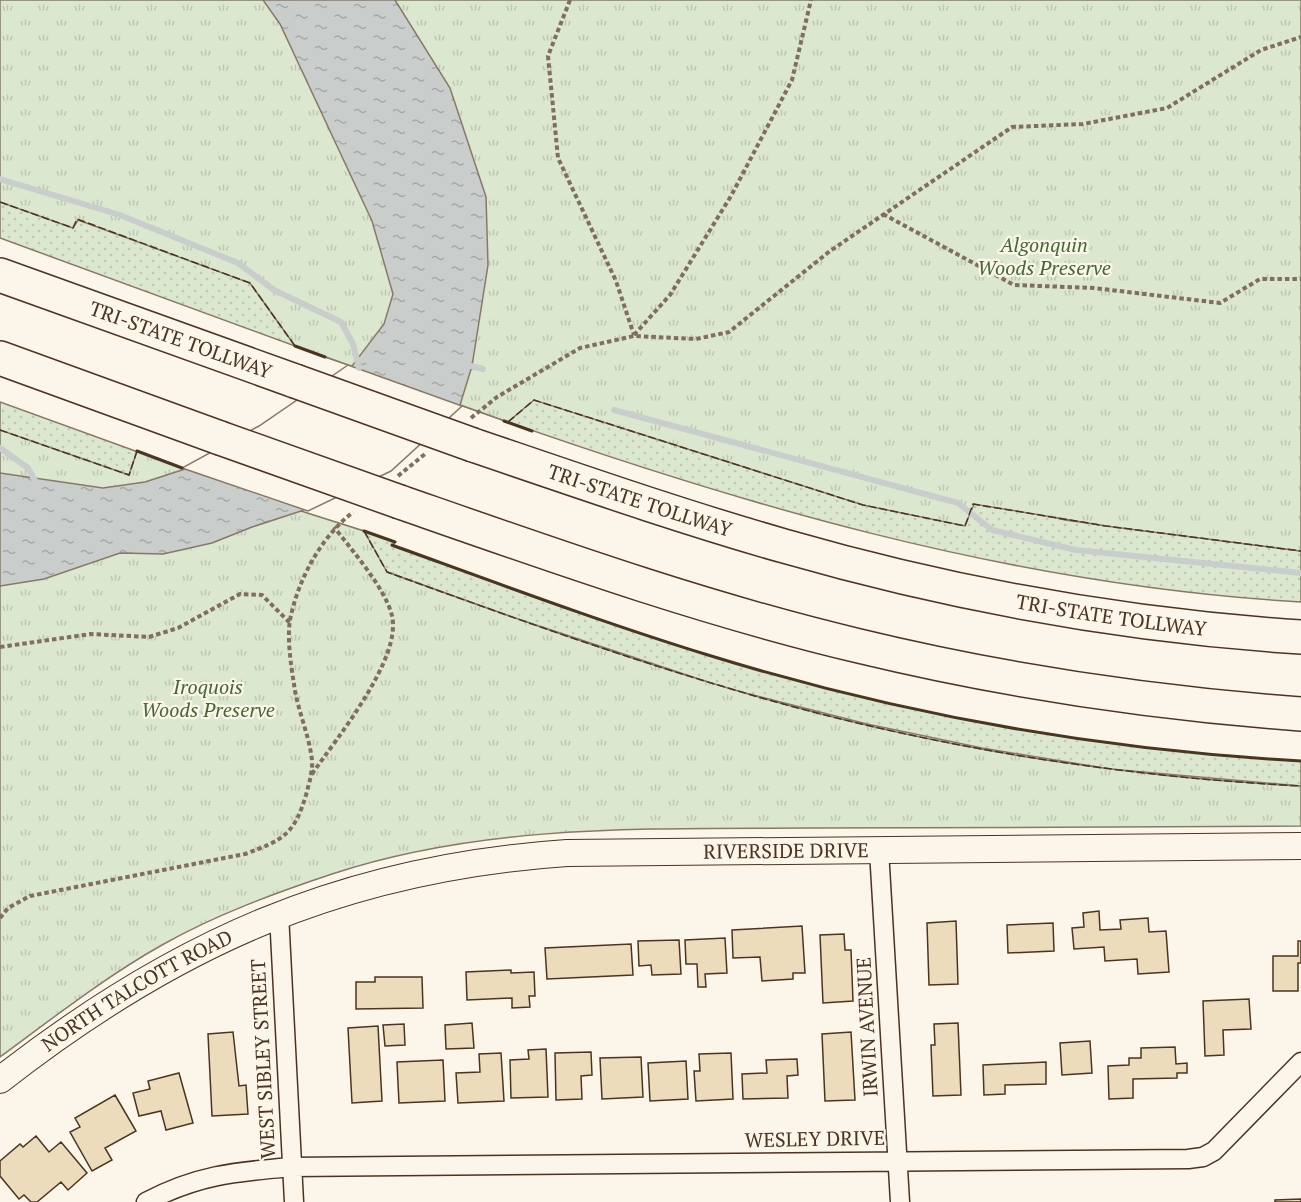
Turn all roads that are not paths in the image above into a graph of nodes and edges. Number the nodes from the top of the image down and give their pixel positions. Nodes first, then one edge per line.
1 (0, 275) edge
2 (0, 358) edge
3 (1301, 637) edge
4 (1301, 714) edge
5 (1301, 846) edge
6 (879, 850) junction
7 (279, 914) junction
8 (1301, 1062) edge
9 (0, 1080) edge
10 (897, 1160) junction
11 (291, 1167) junction
12 (146, 1202) edge
13 (294, 1202) edge
14 (900, 1202) edge

1 - 3 highway, TRI-STATE TOLLWAY, bridge
2 - 4 highway, bridge
5 - 6 main road, RIVERSIDE DRIVE
6 - 7 main road, RIVERSIDE DRIVE
6 - 10 street, IRWIN AVENUE
7 - 9 main road, NORTH TALCOTT ROAD
7 - 11 street, WEST SIBLEY STREET
8 - 10 street, WESLEY DRIVE
10 - 11 street, WESLEY DRIVE
10 - 14 street, IRWIN AVENUE
11 - 12 street, WESLEY DRIVE
11 - 13 street, WEST SIBLEY STREET

